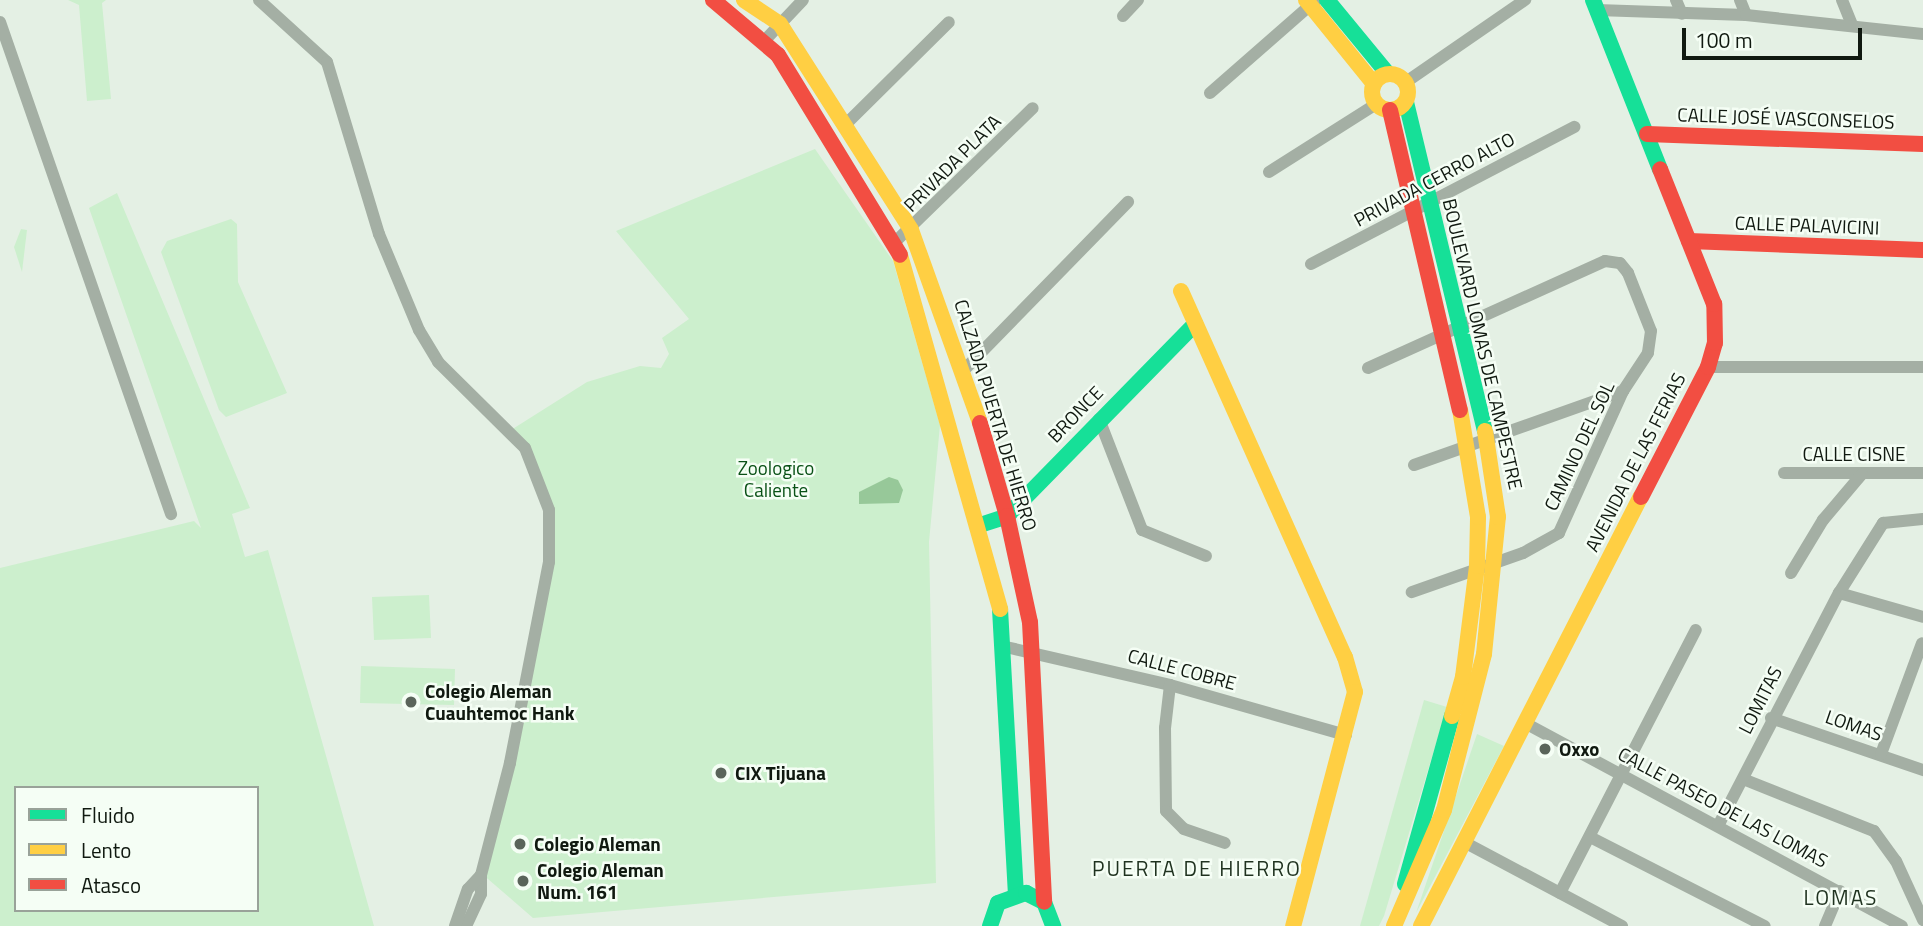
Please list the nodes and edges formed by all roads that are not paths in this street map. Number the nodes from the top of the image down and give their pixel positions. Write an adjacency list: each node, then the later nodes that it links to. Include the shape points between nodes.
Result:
1 (259, 0): 85 (street, via 327,62 379,234 414,320 438,362 525,448 549,510 549,562 510,763)
2 (713, 0): 21 (main road)
3 (744, 0): 18 (main road, CALZADA PUERTA DE HIERRO)
4 (803, 0): 18 (street)
5 (1138, 0): 15 (street)
6 (1327, 0): 22 (main road)
7 (1525, 0): 23 (street)
8 (1676, 0): 13 (street)
9 (1740, 0): 14 (street)
10 (1842, 0): 19 (street)
11 (1311, 2): 24 (main road); 25 (street)
12 (1595, 5): 13 (street); 31 (main road, AVENIDA DE LAS FERIAS)
13 (1682, 14): 14 (street)
14 (1746, 15): 19 (street)
15 (1123, 16)
16 (0, 22): 58 (street)
17 (949, 22): 29 (street)
18 (780, 24): 21 (street); 29 (main road, CALZADA PUERTA DE HIERRO)
19 (1852, 25): 20 (street)
20 (1923, 34)
21 (765, 40): 39 (main road)
22 (1388, 74): 23 (main road); 24 (main road)
23 (1406, 82): 26 (main road, BOULEVARD LOMAS DE CAMPESTRE)
24 (1374, 84): 27 (main road, BOULEVARD LOMAS DE CAMPESTRE)
25 (1210, 93)
26 (1406, 102): 27 (main road); 35 (main road, BOULEVARD LOMAS DE CAMPESTRE)
27 (1383, 107): 33 (street); 36 (main road, BOULEVARD LOMAS DE CAMPESTRE)
28 (1033, 108): 37 (street, PRIVADA PLATA)
29 (845, 125): 37 (main road, CALZADA PUERTA DE HIERRO)
30 (1574, 127): 35 (street, PRIVADA CERRO ALTO)
31 (1647, 134): 32 (main road, CALLE JOSÉ VASCONSELOS); 38 (main road, AVENIDA DE LAS FERIAS)
32 (1923, 144)
33 (1269, 172)
34 (1128, 202): 49 (street)
35 (1430, 204): 36 (street, PRIVADA CERRO ALTO); 44 (main road, BOULEVARD LOMAS DE CAMPESTRE)
36 (1413, 213): 41 (street, PRIVADA CERRO ALTO); 45 (main road, BOULEVARD LOMAS DE CAMPESTRE)
37 (911, 230): 39 (street, PRIVADA PLATA); 49 (main road, CALZADA PUERTA DE HIERRO)
38 (1689, 241): 40 (main road, CALLE PALAVICINI); 46 (main road, AVENIDA DE LAS FERIAS, via 1718,324)
39 (895, 242): 61 (main road)
40 (1923, 250)
41 (1311, 264)
42 (1181, 291): 43 (main road)
43 (1195, 324): 51 (main road, BRONCE); 76 (main road, via 1345,657 1354,692)
44 (1461, 327): 45 (street); 50 (street, CAMINO DEL SOL, via 1581,270 1614,261 1628,273 1651,342); 52 (main road, BOULEVARD LOMAS DE CAMPESTRE)
45 (1441, 332): 48 (street); 53 (main road, BOULEVARD LOMAS DE CAMPESTRE)
46 (1708, 367): 47 (street); 75 (main road, AVENIDA DE LAS FERIAS)
47 (1923, 367)
48 (1367, 368)
49 (964, 370): 59 (main road, CALZADA PUERTA DE HIERRO)
50 (1623, 391): 52 (street); 63 (street, CAMINO DEL SOL, via 1559,533 1541,545)
51 (1098, 419): 59 (main road, BRONCE); 62 (street, via 1142,530)
52 (1487, 439): 53 (street); 63 (main road, BOULEVARD LOMAS DE CAMPESTRE, via 1497,502)
53 (1468, 445): 54 (street); 64 (main road, BOULEVARD LOMAS DE CAMPESTRE, via 1478,507)
54 (1414, 465)
55 (1784, 473): 57 (street, CALLE CISNE)
56 (1923, 473): 57 (street, CALLE CISNE)
57 (1862, 474): 65 (street, via 1823,520)
58 (171, 514)
59 (1007, 516): 61 (main road); 72 (main road, CALZADA PUERTA DE HIERRO)
60 (1923, 519): 67 (street, LOMITAS, via 1883,523)
61 (980, 524): 71 (main road)
62 (1206, 556)
63 (1496, 560): 64 (street, CAMINO DEL SOL); 91 (main road, BOULEVARD LOMAS DE CAMPESTRE, via 1484,654 1466,737 1444,810)
64 (1477, 566): 66 (street, CAMINO DEL SOL); 91 (main road, BOULEVARD LOMAS DE CAMPESTRE, via 1463,677)
65 (1791, 573)
66 (1412, 592)
67 (1839, 593): 68 (street); 74 (street, LOMITAS)
68 (1923, 617)
69 (1696, 630): 79 (street)
70 (1922, 643): 77 (street)
71 (1006, 647): 72 (street, CALLE COBRE); 87 (main road)
72 (1032, 652): 73 (street, CALLE COBRE); 89 (main road, CALZADA PUERTA DE HIERRO)
73 (1170, 685): 76 (street, CALLE COBRE); 84 (street, via 1165,729 1166,811 1184,829)
74 (1771, 718): 77 (street, LOMAS); 80 (street, LOMITAS)
75 (1525, 723): 79 (street, CALLE PASEO DE LAS LOMAS); 83 (main road, AVENIDA DE LAS FERIAS)
76 (1346, 735): 96 (main road)
77 (1881, 754): 78 (street, LOMAS)
78 (1923, 770)
79 (1623, 776): 81 (street, CALLE PASEO DE LAS LOMAS); 82 (street)
80 (1742, 779): 81 (street, LOMITAS); 90 (street, via 1874,831 1896,861)
81 (1718, 825): 86 (street, CALLE PASEO DE LAS LOMAS)
82 (1590, 837): 88 (street); 99 (street)
83 (1464, 842): 88 (street); 97 (main road, AVENIDA DE LAS FERIAS)
84 (1225, 843)
85 (481, 875): 92 (street, via 468,889); 93 (street, via 481,894)
86 (1840, 891): 100 (street); 101 (street, CALLE PASEO DE LAS LOMAS)
87 (1016, 893): 89 (main road); 94 (main road, via 998,903)
88 (1560, 893): 98 (street)
89 (1044, 902): 95 (main road, CALZADA PUERTA DE HIERRO)
90 (1923, 920)
91 (1395, 922)
92 (455, 926)
93 (466, 926)
94 (990, 926)
95 (1053, 926)
96 (1293, 926)
97 (1421, 926)
98 (1622, 926)
99 (1766, 926)
100 (1825, 926)
101 (1902, 926)

